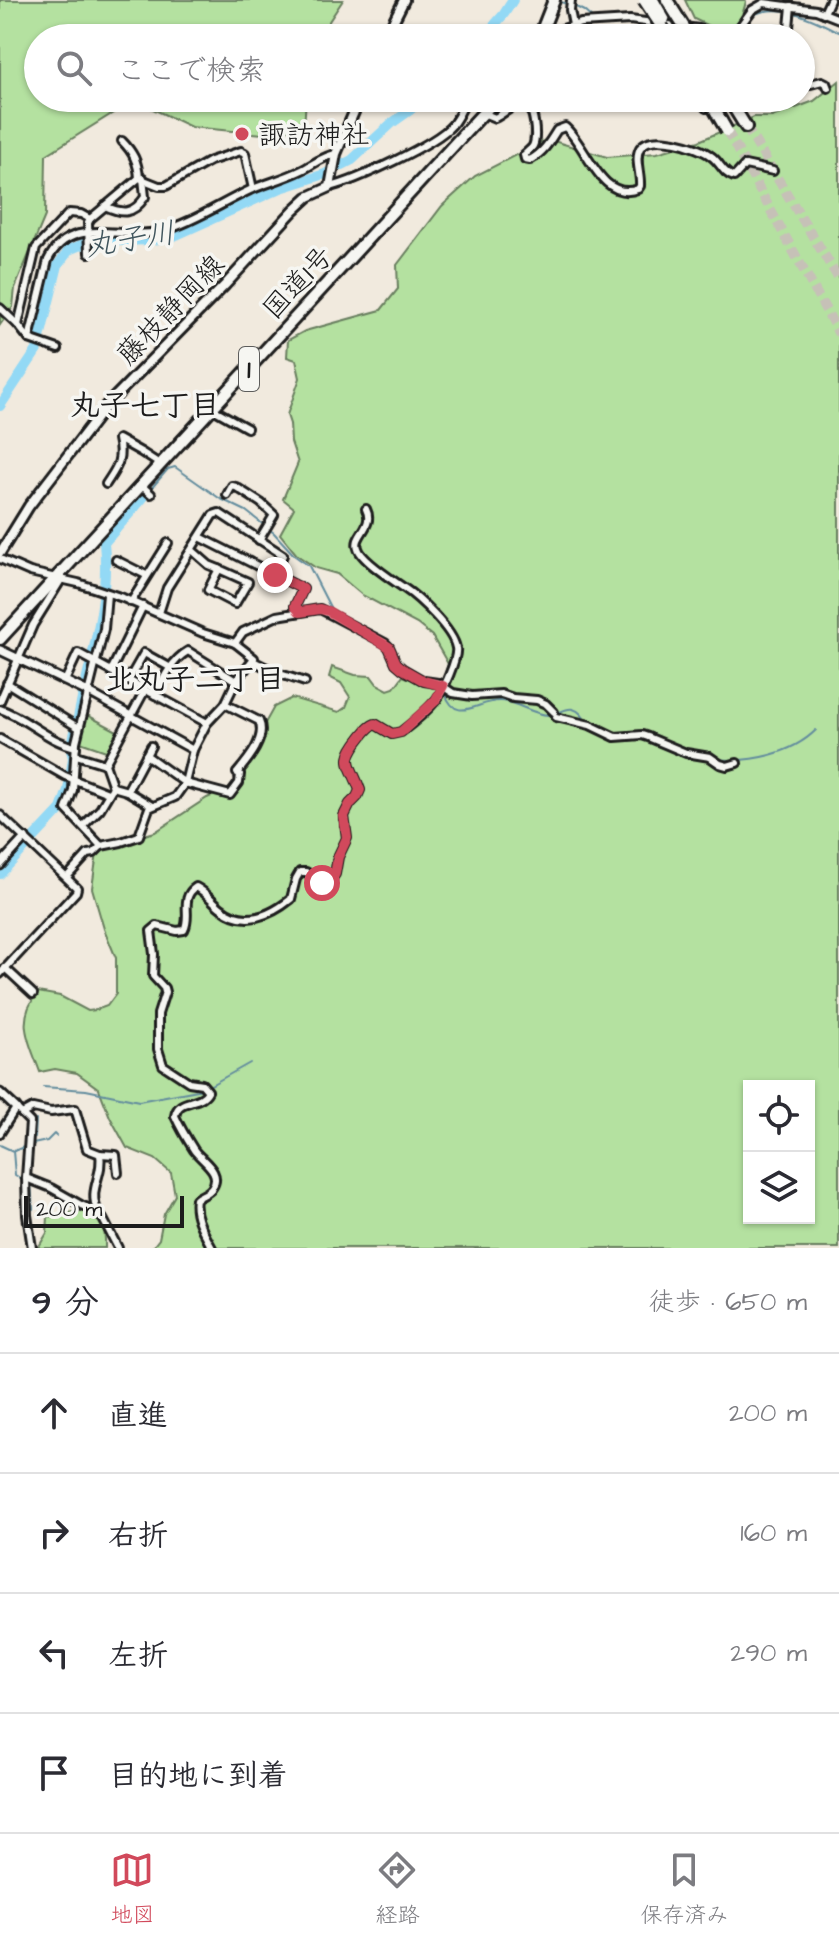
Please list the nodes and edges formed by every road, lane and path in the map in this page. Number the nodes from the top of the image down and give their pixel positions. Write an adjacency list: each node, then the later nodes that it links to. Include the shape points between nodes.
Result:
1 (404, 0): 12 (main road)
2 (552, 0): 13 (highway)
3 (571, 0): 14 (street)
4 (644, 0): 17 (highway, bridge)
5 (653, 0): 18 (highway, bridge)
6 (669, 0): 19 (highway, bridge)
7 (830, 0): 9 (street)
8 (791, 10): 9 (street); 20 (street, via 770,3 757,6); 21 (street)
9 (824, 13): 10 (street)
10 (839, 19)
11 (654, 23): 15 (street); 16 (street)
12 (392, 24)
13 (545, 24)
14 (573, 24)
15 (584, 24)
16 (657, 24)
17 (662, 24)
18 (665, 24)
19 (687, 24)
20 (741, 24)
21 (790, 24)
22 (815, 83): 23 (street, via 822,81)
23 (828, 88)
24 (354, 112): 36 (main road)
25 (460, 112): 31 (street)
26 (506, 112): 30 (street, via 495,118)
27 (532, 112): 37 (street, via 535,137 525,159 536,157 565,127 598,175 629,192 640,186 638,154 652,139 703,152 730,176 745,165)
28 (716, 112): 34 (highway, bridge)
29 (735, 112): 33 (highway)
30 (483, 113): 32 (highway, 国道1号 / 1)
31 (456, 120): 32 (street); 39 (street, via 420,147 359,177)
32 (473, 124): 49 (highway, 国道1号 / 1)
33 (746, 127)
34 (727, 131)
35 (122, 141): 38 (street, via 136,158)
36 (335, 157): 39 (main road); 40 (street)
37 (773, 171)
38 (141, 178): 40 (street, via 166,186 210,161 241,151); 41 (street); 41 (street, via 141,203 125,213)
39 (331, 183): 59 (main road, 藤枝静岡線, via 301,203 106,406)
40 (253, 189): 43 (street, via 168,230)
41 (105, 206): 42 (street)
42 (90, 219): 43 (street); 46 (street, via 69,213 36,248)
43 (89, 233): 44 (street); 47 (street, via 66,238 51,255)
44 (89, 251)
45 (0, 308): 46 (street)
46 (18, 325): 47 (street)
47 (29, 339): 48 (street)
48 (58, 349)
49 (213, 409): 50 (street); 51 (highway, 国道1号 / 1)
50 (247, 428)
51 (161, 465): 52 (street, via 118,439 118,465); 67 (highway, 国道1号 / 1, via 146,490)
52 (106, 484)
53 (227, 495): 56 (street, via 236,487 274,515)
54 (366, 509): 86 (street, via 368,522 358,550 416,597 455,645)
55 (200, 537): 56 (street, via 219,513); 58 (street); 61 (street)
56 (259, 540): 65 (street, via 284,557)
57 (168, 543): 64 (street)
58 (192, 550): 63 (street); 72 (street, via 167,588)
59 (0, 553)
60 (0, 559): 67 (street)
61 (243, 559): 65 (street); 66 (street)
62 (116, 560): 64 (street)
63 (219, 569): 66 (street); 66 (street, via 208,590 235,604 248,582)
64 (146, 575): 69 (street)
65 (275, 575): 71 (street, via 303,589 295,606)
66 (235, 576)
67 (58, 580): 68 (street); 73 (highway, 国道1号 / 1); 76 (street)
68 (104, 593): 69 (street); 77 (street, via 104,629)
69 (131, 602): 70 (street)
70 (143, 606): 72 (street); 80 (street)
71 (300, 612): 74 (street, via 243,632); 86 (street, via 328,611 389,647 403,669)
72 (159, 613): 74 (street)
73 (0, 639)
74 (235, 643): 78 (street)
75 (0, 650): 76 (street)
76 (18, 659): 81 (street); 85 (street)
77 (92, 661): 80 (street); 81 (street, via 78,653); 88 (street)
78 (253, 661): 83 (street); 84 (street)
79 (171, 668): 82 (street, via 144,653); 83 (street, via 190,651); 89 (street)
80 (111, 671): 82 (street)
81 (65, 681): 88 (street)
82 (128, 681): 87 (street)
83 (236, 681): 91 (street)
84 (305, 682)
85 (7, 683): 90 (street); 95 (street)
86 (443, 686): 102 (street, via 460,695 537,700 555,714 615,737 642,735 727,766); 126 (street, via 435,701 401,732 392,734 375,724 353,746 349,764 360,790 344,816 347,838 330,881 322,883 300,872 291,899 249,919 233,916 196,887 187,900 184,930 157,926 151,931 153,976 165,992 158,1014 158,1055 163,1065 208,1091 201,1099 179,1105 175,1116 213,1172 212,1188 194,1203)
87 (145, 690): 89 (street); 93 (street)
88 (88, 692): 93 (street); 95 (street)
89 (155, 695): 94 (street)
90 (0, 701)
91 (225, 704): 94 (street); 105 (street, via 262,726 237,773 239,783 230,795)
92 (0, 709): 97 (street)
93 (131, 715): 99 (street); 103 (street)
94 (207, 723): 99 (street)
95 (79, 728): 97 (street)
96 (0, 739): 104 (street)
97 (72, 746): 100 (street)
98 (151, 746): 101 (street)
99 (193, 750): 105 (street)
100 (76, 755): 103 (street); 104 (street)
101 (146, 755): 105 (street); 107 (street)
102 (737, 763)
103 (105, 764): 106 (street)
104 (71, 778): 106 (street); 110 (street, via 66,809)
105 (185, 783): 108 (street, via 175,797)
106 (110, 790): 107 (street); 110 (street)
107 (127, 791): 108 (street)
108 (152, 806): 112 (street, via 139,836)
109 (0, 815): 111 (street)
110 (83, 826): 112 (street)
111 (29, 841): 113 (street); 114 (street)
112 (101, 846): 114 (street)
113 (0, 865)
114 (67, 877): 115 (street, via 76,892)
115 (3, 971): 116 (street)
116 (33, 994)
117 (0, 1093): 118 (street)
118 (19, 1111): 119 (street); 120 (street, via 75,1109 87,1149); 122 (street, via 30,1125)
119 (0, 1133)
120 (100, 1154): 121 (street, via 116,1155); 123 (street, via 93,1197)
121 (118, 1173)
122 (26, 1178): 123 (street); 124 (street)
123 (99, 1215): 125 (street)
124 (32, 1248)
125 (118, 1248)
126 (212, 1248)

